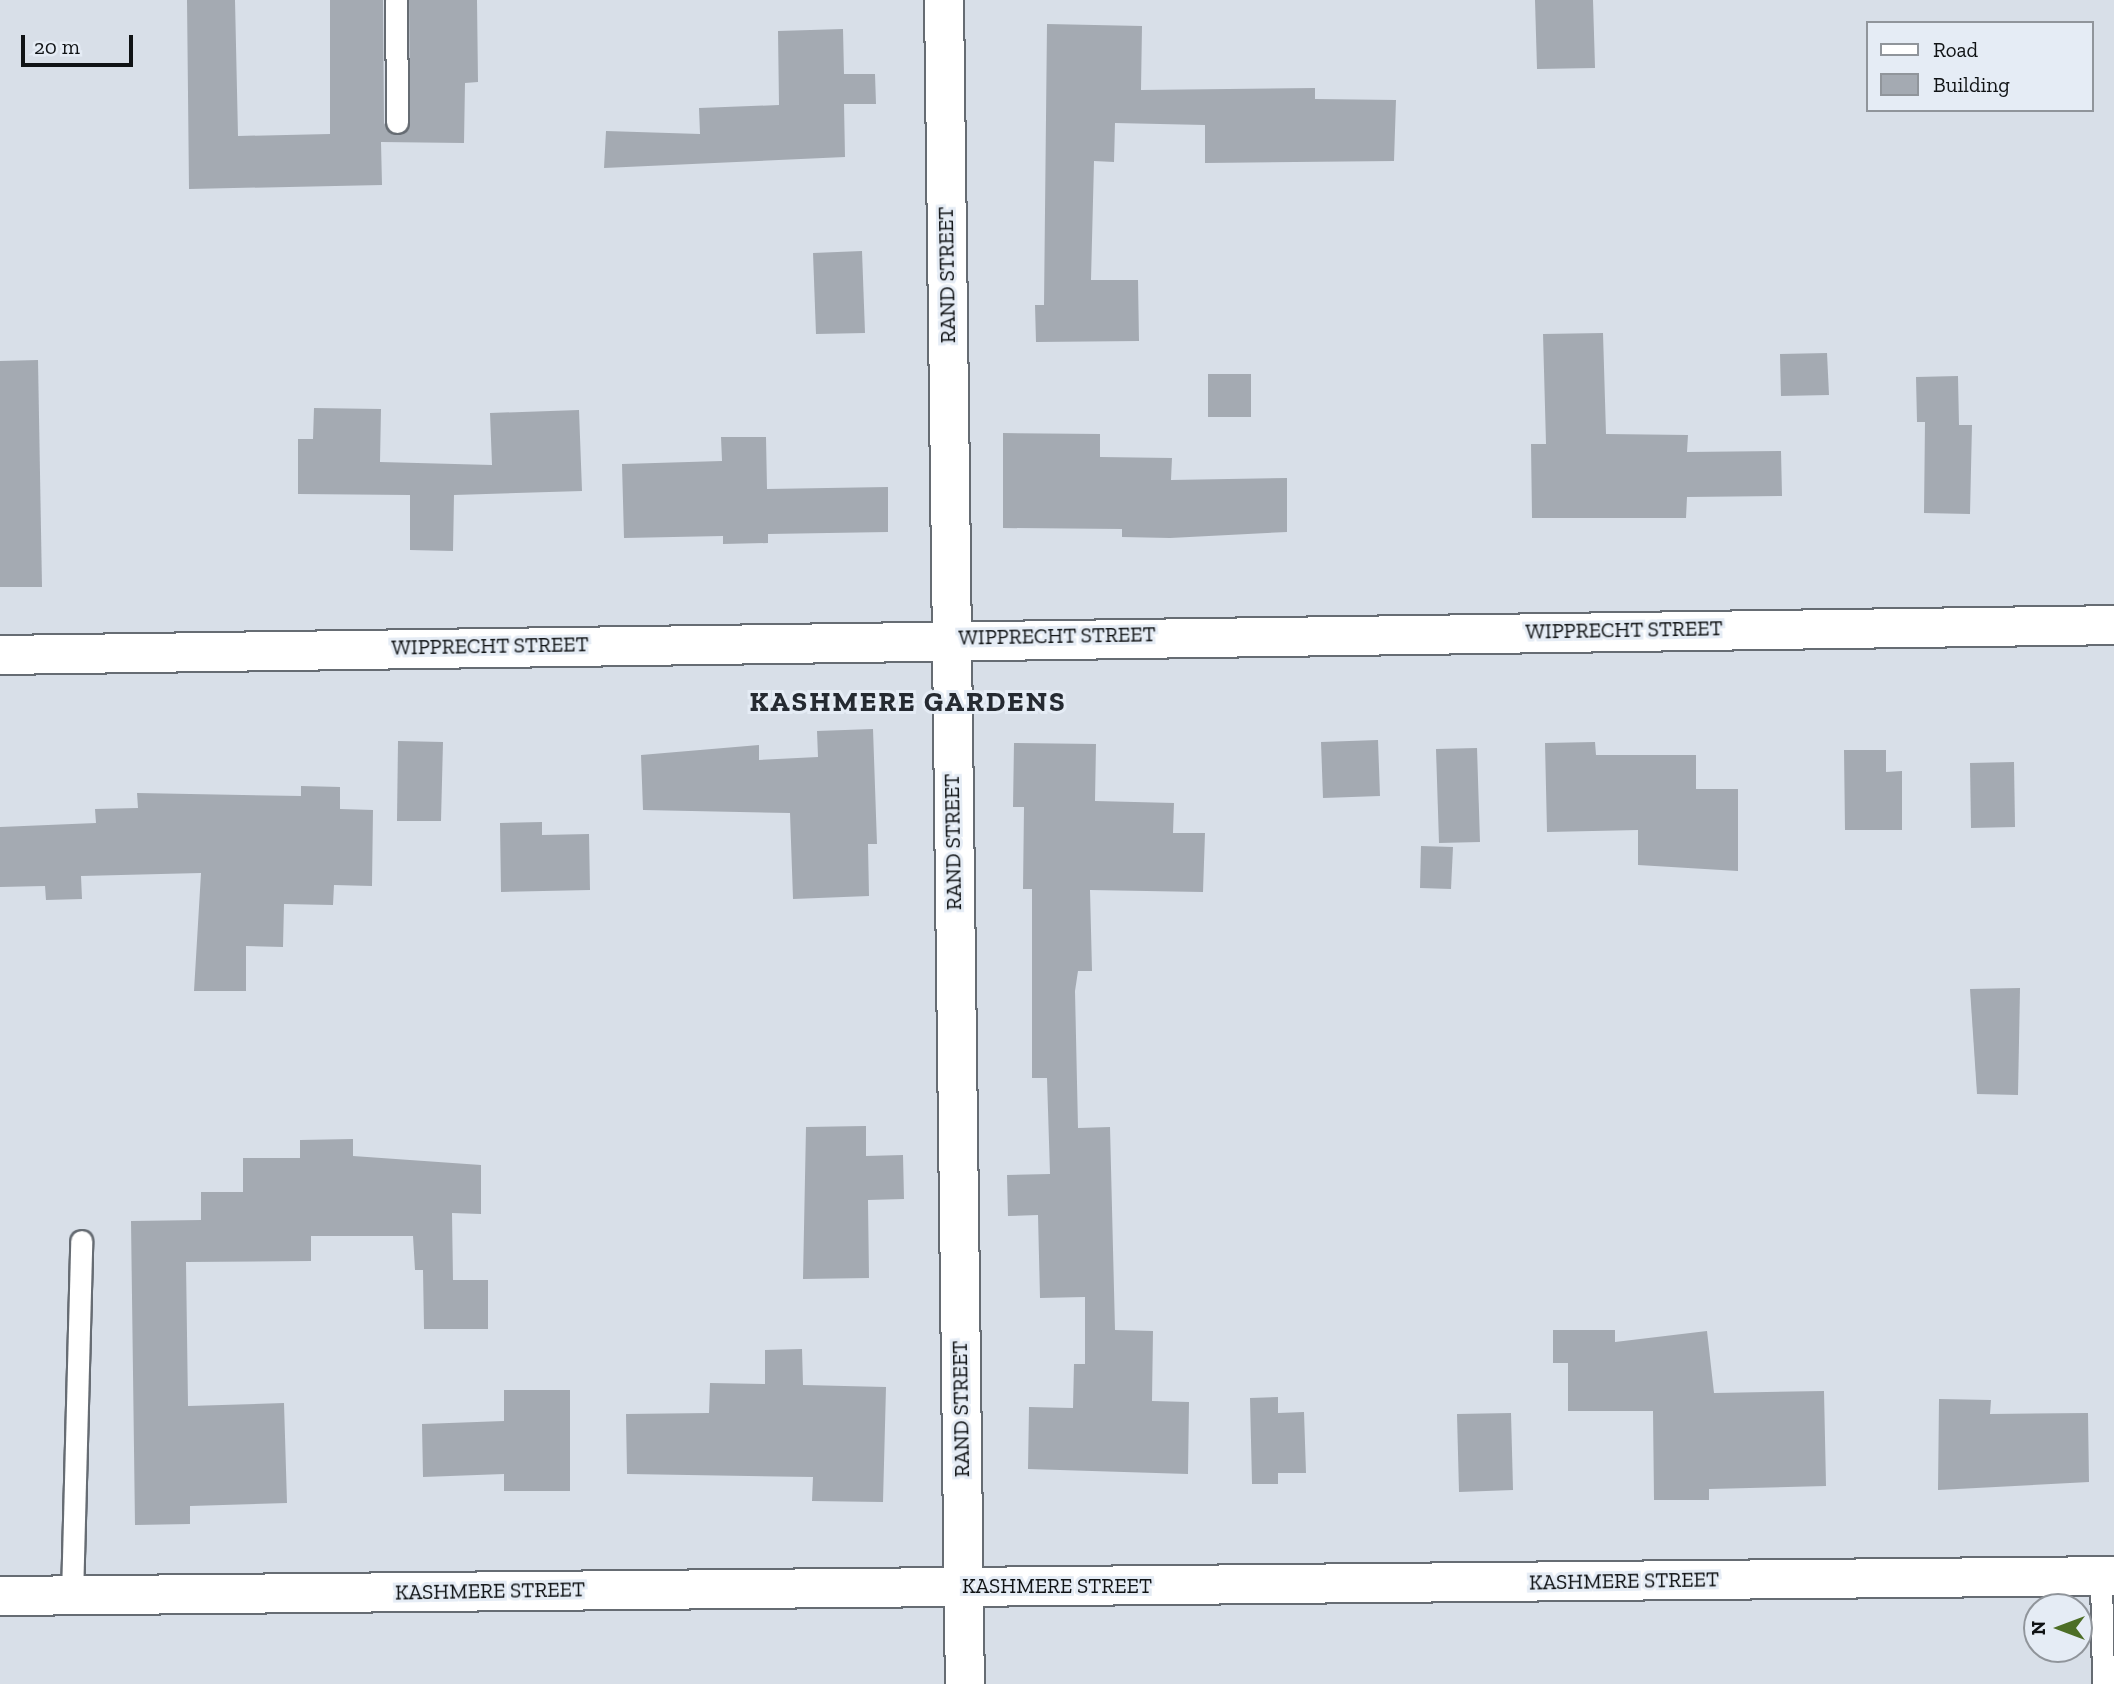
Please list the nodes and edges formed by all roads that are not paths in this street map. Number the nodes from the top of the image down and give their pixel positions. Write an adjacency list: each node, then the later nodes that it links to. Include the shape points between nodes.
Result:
1 (396, 0): 3 (lane)
2 (944, 0): 5 (street, RAND STREET)
3 (397, 122)
4 (2114, 625): 5 (street, WIPPRECHT STREET)
5 (950, 637): 6 (street, WIPPRECHT STREET); 9 (street, RAND STREET)
6 (0, 655)
7 (81, 1241): 11 (lane)
8 (2107, 1576): 9 (street, KASHMERE STREET); 13 (lane)
9 (964, 1586): 11 (street, KASHMERE STREET); 12 (street, RAND STREET)
10 (0, 1596): 11 (street, KASHMERE STREET)
11 (72, 1596)
12 (965, 1684)
13 (2103, 1684)

